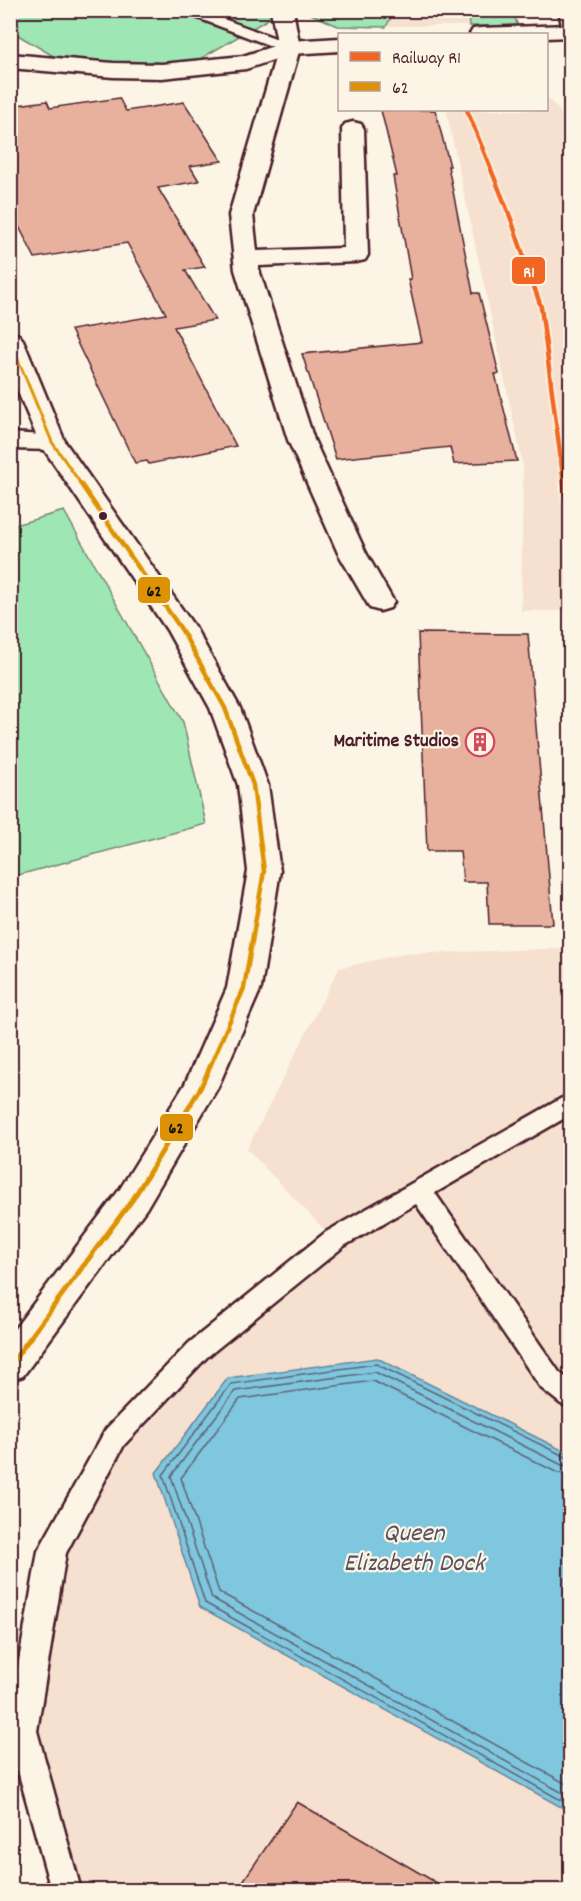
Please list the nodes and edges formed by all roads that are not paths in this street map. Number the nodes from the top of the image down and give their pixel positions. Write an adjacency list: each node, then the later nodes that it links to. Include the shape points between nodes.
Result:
1 (184, 10): 6 (lane)
2 (282, 10): 6 (street)
3 (569, 24): 4 (street)
4 (490, 33)
5 (338, 44): 6 (street)
6 (289, 48): 7 (street, via 246,62 162,71); 9 (street, via 241,215)
7 (10, 61)
8 (353, 129): 9 (street, via 356,255)
9 (246, 259): 13 (street, via 301,440 352,554)
10 (10, 340): 12 (street)
11 (10, 441): 12 (street)
12 (52, 442): 16 (street, via 182,629 225,708 253,785 264,871 244,988 201,1087 133,1199)
13 (380, 602)
14 (570, 1104): 15 (lane)
15 (419, 1190): 17 (lane, via 550,1380); 18 (lane, via 335,1239 198,1350 115,1437 52,1551)
16 (10, 1365)
17 (570, 1396)
18 (16, 1734): 19 (lane)
19 (66, 1890)

